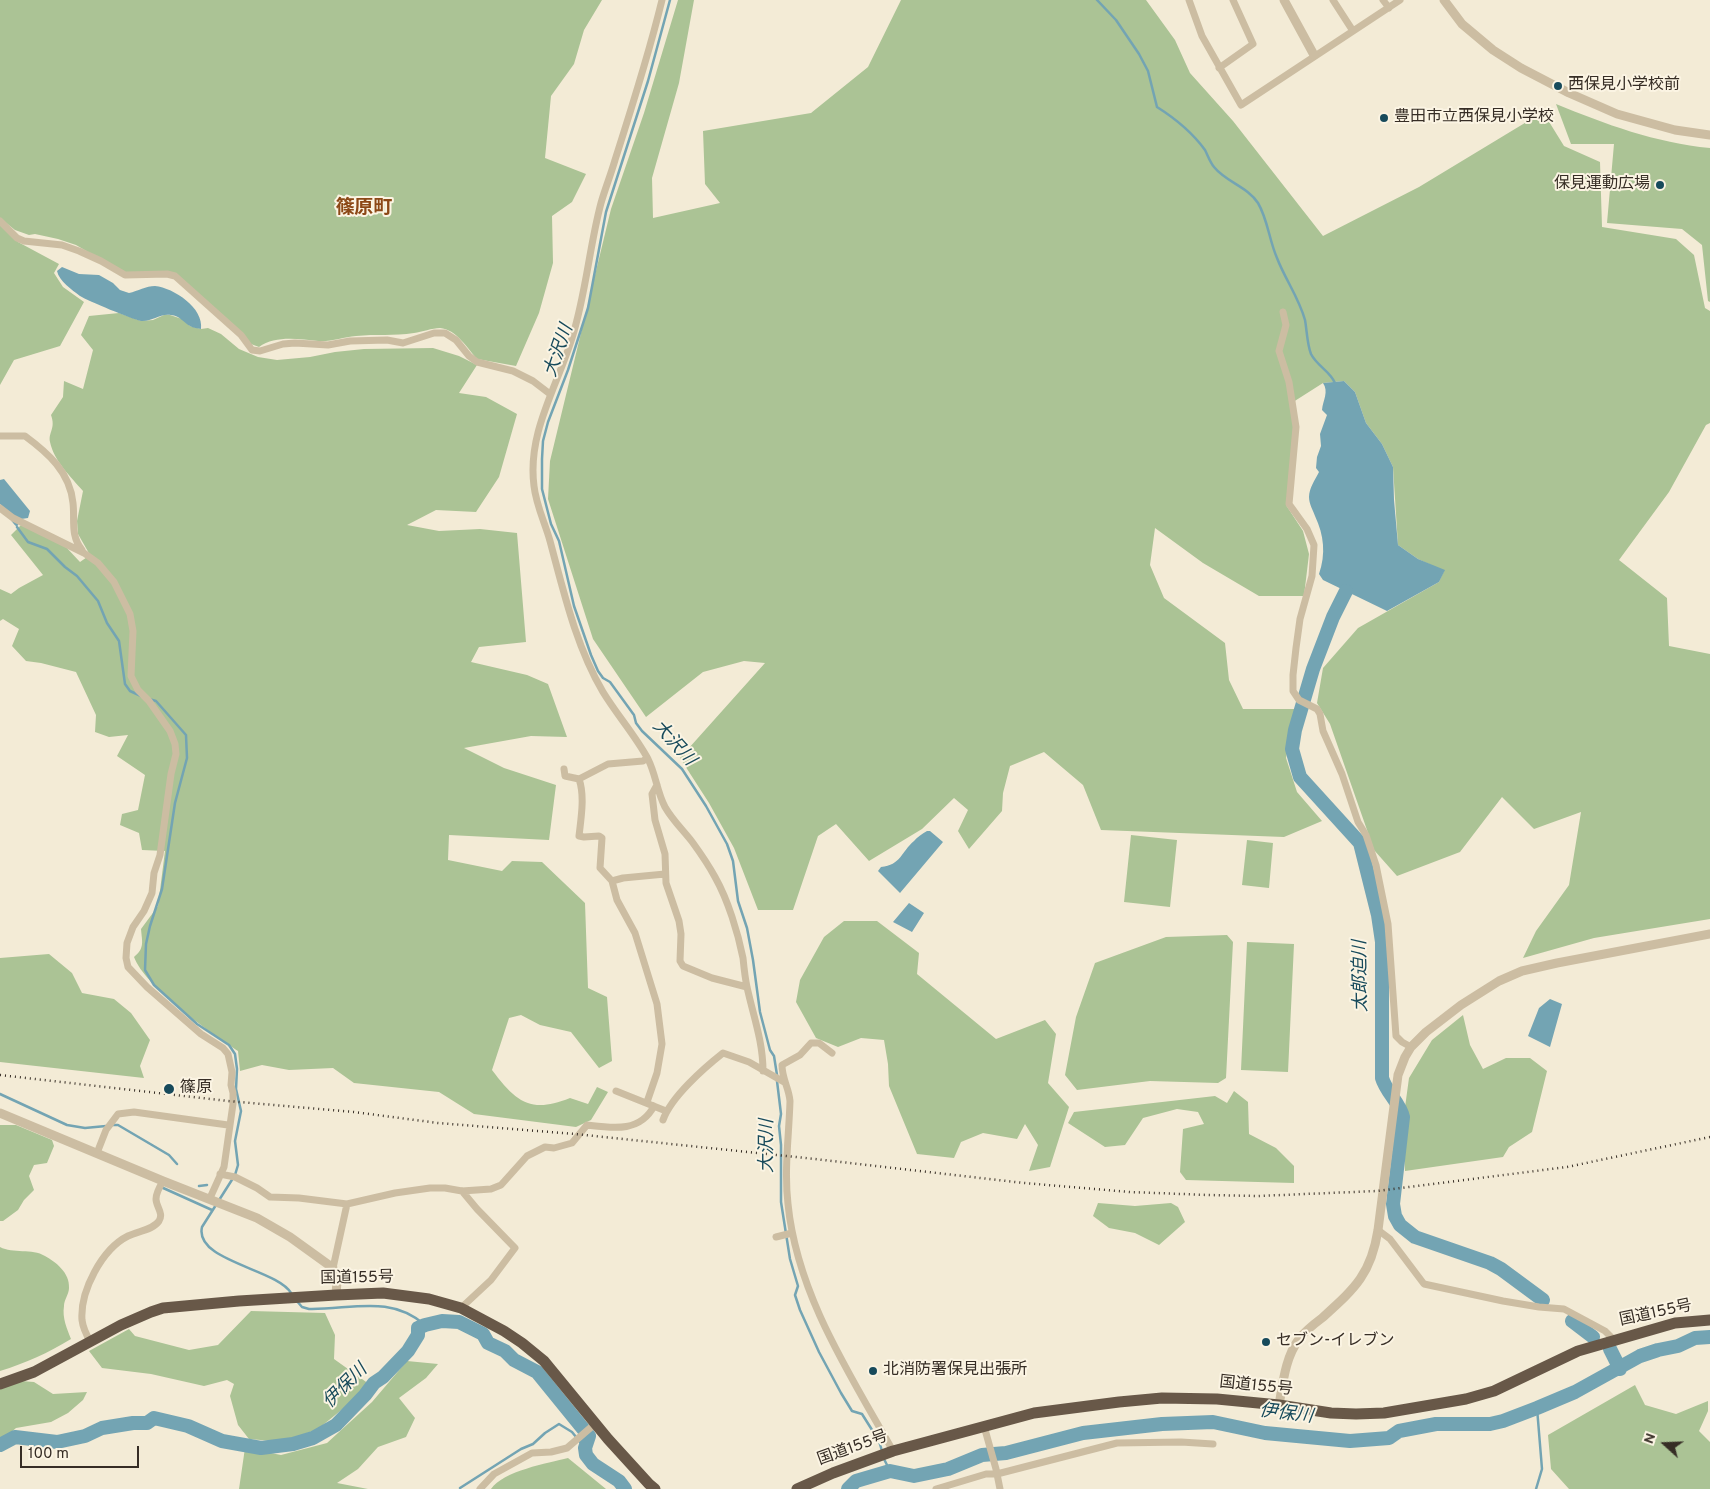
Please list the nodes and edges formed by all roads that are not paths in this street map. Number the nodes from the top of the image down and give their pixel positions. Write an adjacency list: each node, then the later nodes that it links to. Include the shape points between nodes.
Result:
1 (662, 0): 16 (street, via 602,202 572,338)
2 (1189, 0): 12 (street, via 1202,36)
3 (1233, 0): 12 (street, via 1253,44)
4 (1284, 0): 11 (street)
5 (1333, 0): 10 (street)
6 (1384, 0): 9 (street)
7 (1400, 0): 9 (street)
8 (1444, 0): 13 (street, via 1462,24 1493,50 1569,94 1617,114 1675,130)
9 (1389, 8): 10 (street)
10 (1353, 31): 11 (street)
11 (1314, 56): 12 (street, via 1241,105)
12 (1219, 68)
13 (1710, 135)
14 (0, 221): 16 (street, via 17,238 62,245 125,275 175,276 241,335 252,350 289,343 328,346 350,341 403,342 434,333 445,334 456,340 477,362 512,370)
15 (1283, 312): 28 (street, via 1286,325 1279,351 1289,382 1296,427 1289,504 1314,545 1312,576 1300,619 1293,691 1299,700 1320,714 1323,731 1376,865 1388,924 1396,1036)
16 (550, 394): 20 (street, via 534,453 536,498 584,653 605,694)
17 (0, 436): 19 (street, via 25,436 55,461 69,485 74,536)
18 (0, 508): 19 (street, via 13,518)
19 (84, 553): 37 (street, via 109,574 130,614 134,632 131,676 166,725 175,744 176,754 152,893 127,943 128,967 201,1034 228,1054 233,1093)
20 (648, 758): 22 (street); 23 (street, via 608,764)
21 (564, 769): 23 (street, via 565,776)
22 (654, 773): 24 (street, via 657,786 652,794 655,820 665,854); 27 (street, via 660,798 716,879 738,936)
23 (579, 778): 25 (street, via 582,817 579,836 602,838 600,868)
24 (665, 874): 25 (street); 27 (street, via 679,921 680,961 683,966 712,978)
25 (612, 881): 33 (street, via 617,900 635,933 657,1004 662,1044)
26 (1710, 934): 28 (street, via 1522,971 1461,1005)
27 (747, 986): 30 (street)
28 (1411, 1047): 44 (street, via 1398,1075)
29 (832, 1053): 31 (street, via 819,1043 811,1043 800,1055 782,1065)
30 (767, 1073): 31 (street); 34 (street, via 749,1062 723,1053 704,1068)
31 (784, 1082): 45 (street, via 789,1089 790,1101 786,1180)
32 (616, 1091): 33 (street)
33 (650, 1104): 34 (street); 41 (street, via 651,1111 630,1126 620,1129 587,1125 572,1143 545,1147 527,1156 501,1185)
34 (666, 1111): 36 (street)
35 (0, 1113): 38 (street)
36 (662, 1120)
37 (228, 1125): 38 (street, via 143,1113 118,1114 106,1130); 39 (street, via 224,1166)
38 (97, 1153): 40 (street)
39 (220, 1174): 42 (street); 43 (street, via 235,1176 270,1197)
40 (163, 1181): 42 (street); 52 (street, via 156,1197 161,1214 158,1222 122,1240 101,1262 90,1281 82,1315)
41 (462, 1191): 43 (street, via 430,1188); 49 (street, via 515,1248 491,1280)
42 (210, 1198): 47 (street, via 266,1223 311,1250)
43 (347, 1204): 47 (street)
44 (1378, 1230): 51 (street, via 1390,1239 1424,1284 1503,1301 1564,1309 1605,1331); 54 (street, via 1376,1248 1363,1276 1299,1339 1289,1358)
45 (791, 1234): 46 (street); 58 (street, via 828,1335)
46 (776, 1237)
47 (333, 1268): 48 (street)
48 (336, 1295): 49 (highway, 国道155号, via 404,1295); 52 (highway, 国道155号, via 176,1306 145,1314)
49 (461, 1308): 55 (highway, 国道155号, via 504,1331 544,1362)
50 (1710, 1320): 51 (highway, 国道155号, via 1675,1323)
51 (1614, 1340): 54 (highway, 国道155号, via 1578,1351 1494,1391 1466,1399 1384,1413 1331,1413)
52 (90, 1341): 53 (highway, 国道155号, via 34,1372)
53 (0, 1384)
54 (1279, 1405): 56 (highway, 国道155号, via 1162,1398 1034,1414)
55 (593, 1426): 60 (street, via 566,1448 532,1453 494,1474); 61 (highway, 国道155号)
56 (984, 1426): 58 (highway, 国道155号); 59 (street)
57 (1213, 1444): 59 (street, via 1117,1443)
58 (893, 1451): 62 (highway, 国道155号)
59 (996, 1472): 63 (street); 64 (street)
60 (480, 1489)
61 (656, 1489)
62 (797, 1489)
63 (936, 1489)
64 (1000, 1489)

